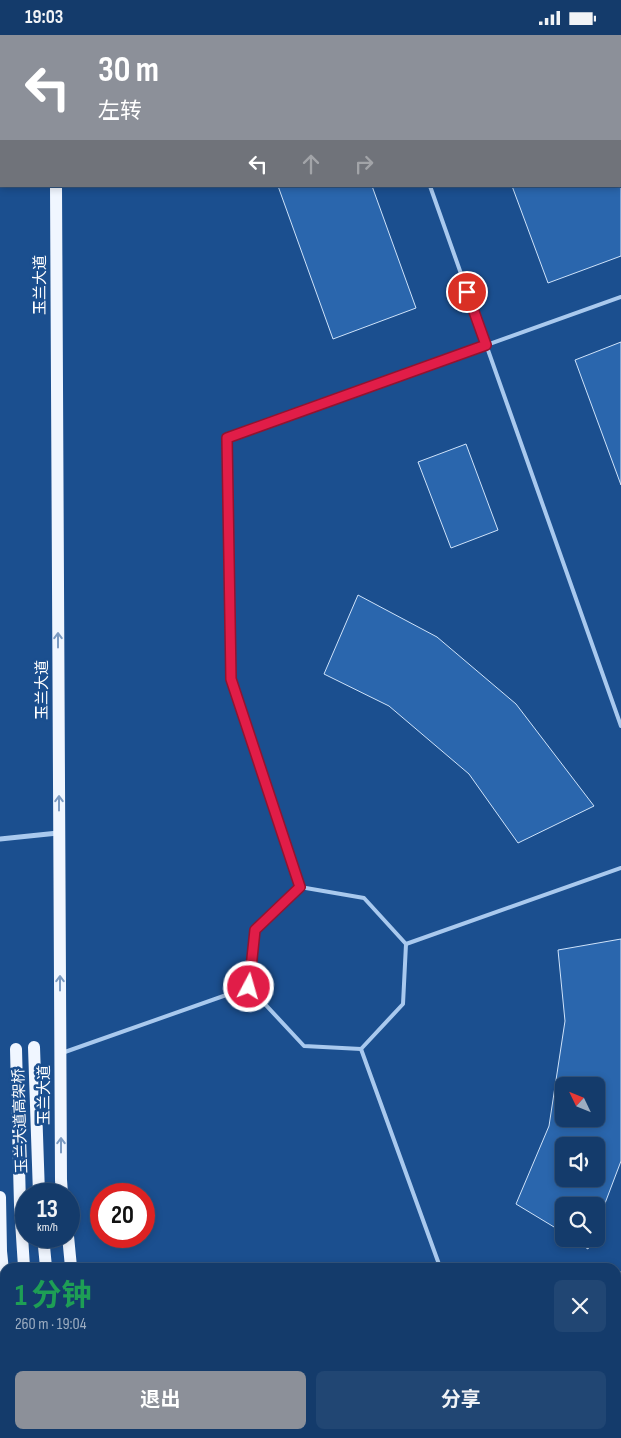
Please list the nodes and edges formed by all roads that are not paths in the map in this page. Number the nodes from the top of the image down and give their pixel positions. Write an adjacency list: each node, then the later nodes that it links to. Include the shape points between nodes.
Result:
1 (56, 187): 6 (main road, 玉兰大道, one-way to 1)
2 (430, 187): 4 (lane)
3 (621, 297): 4 (lane)
4 (486, 345): 5 (lane); 9 (lane, via 227,438 231,679)
5 (621, 726)
6 (59, 833): 7 (street); 15 (main road, 玉兰大道, one-way to 6)
7 (0, 839)
8 (621, 868): 10 (lane)
9 (300, 887): 10 (lane, via 364,898); 11 (lane, via 255,930)
10 (406, 944): 14 (lane, via 403,1004)
11 (249, 987): 14 (lane, via 304,1046); 15 (lane)
12 (34, 1047): 16 (main road, 玉兰大道高架桥)
13 (16, 1049): 22 (main road, 玉兰大道高架桥)
14 (361, 1049): 25 (lane)
15 (60, 1054): 17 (main road, 玉兰大道, one-way to 15)
16 (39, 1183)
17 (61, 1183)
18 (0, 1197): 21 (main road)
19 (44, 1248): 23 (main road)
20 (69, 1248): 24 (main road)
21 (1, 1251)
22 (24, 1263)
23 (46, 1263)
24 (71, 1263)
25 (439, 1263)

